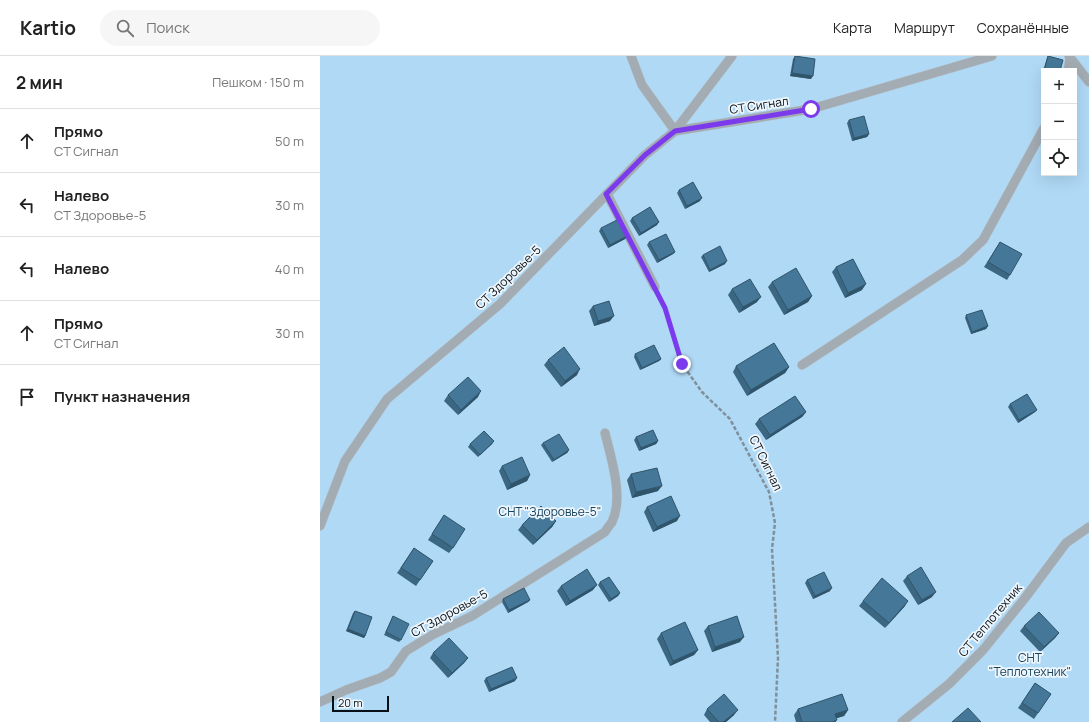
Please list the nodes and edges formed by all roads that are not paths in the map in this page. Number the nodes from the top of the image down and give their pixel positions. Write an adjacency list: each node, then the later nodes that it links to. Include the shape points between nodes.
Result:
1 (631, 56): 7 (lane, via 642,85)
2 (732, 56): 7 (lane, СТ Здоровье-5)
3 (992, 56): 7 (lane, СТ Сигнал, via 811,109)
4 (1070, 57): 5 (lane); 6 (lane)
5 (1068, 68)
6 (1089, 82)
7 (675, 131): 9 (lane, СТ Здоровье-5, via 645,155)
8 (1041, 134): 11 (lane, via 983,240 962,260)
9 (606, 194): 10 (lane); 13 (lane, СТ Здоровье-5, via 500,304 387,399 345,461)
10 (655, 287)
11 (802, 365)
12 (605, 433): 15 (lane, СТ Здоровье-5, via 617,487 616,508 612,522 605,532 472,616 406,651 391,672)
13 (320, 526)
14 (1089, 526): 16 (lane, СТ Теплотехник, via 1066,543 983,650 949,684)
15 (320, 702)
16 (902, 722)

